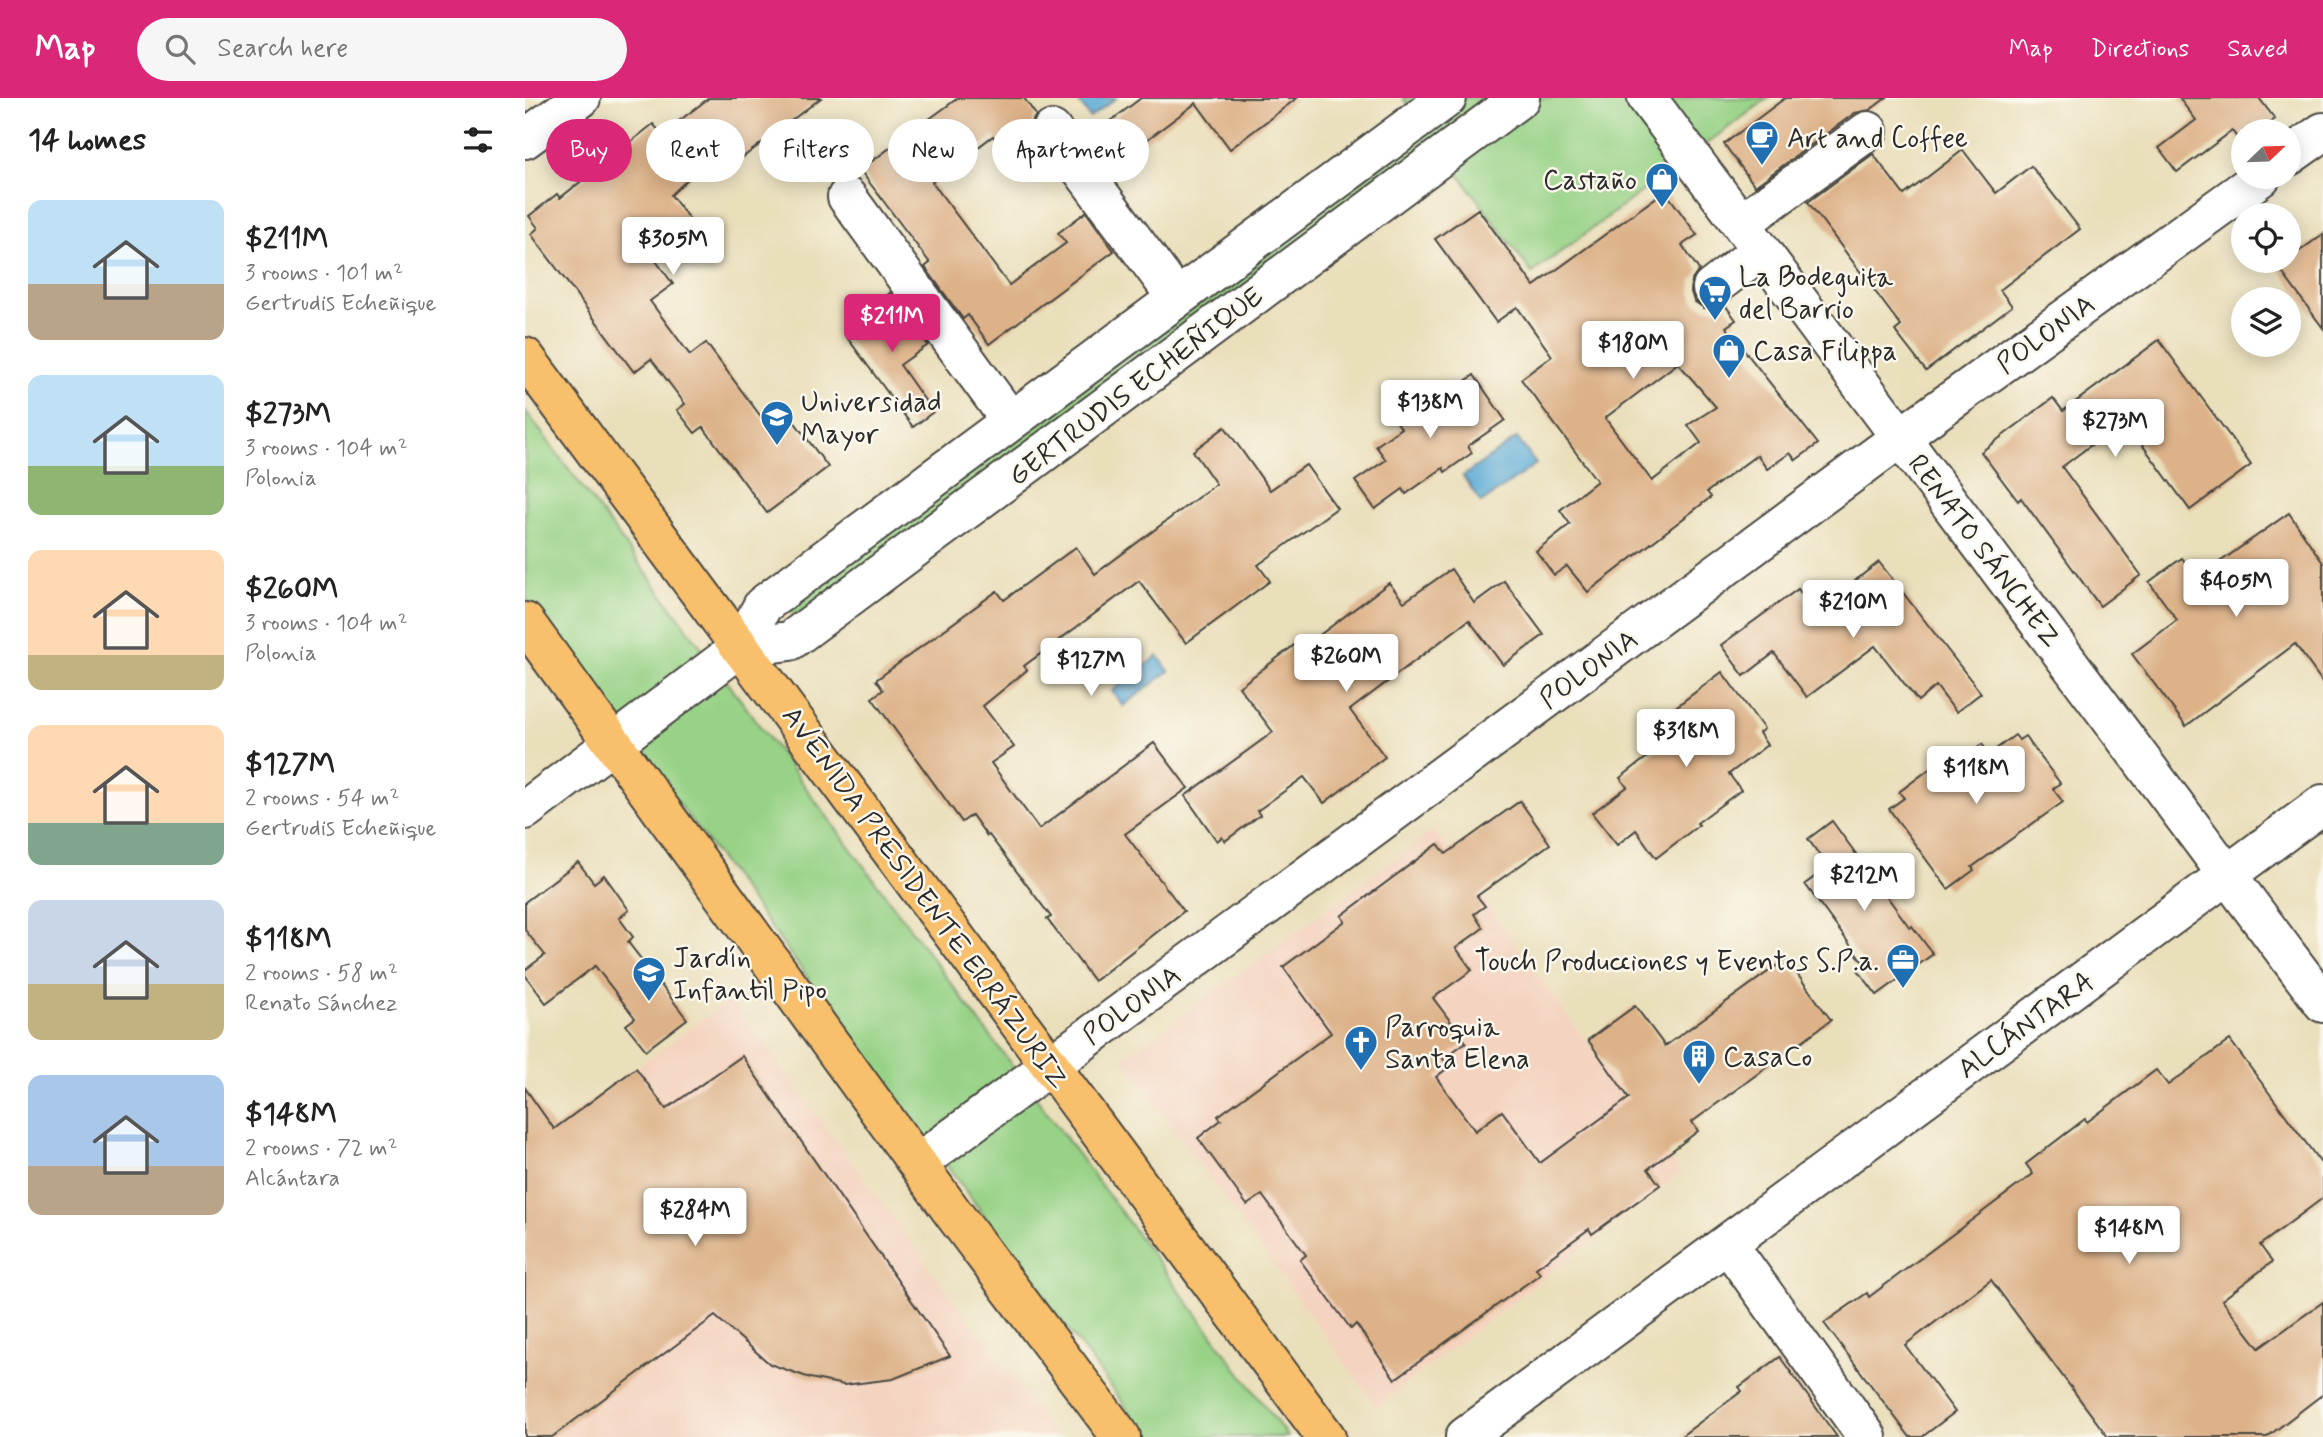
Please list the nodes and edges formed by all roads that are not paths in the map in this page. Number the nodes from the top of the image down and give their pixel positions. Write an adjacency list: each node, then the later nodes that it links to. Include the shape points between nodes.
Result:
1 (581, 98): 7 (street)
2 (1447, 98): 14 (street, GERTRUDIS ECHEÑIQUE)
3 (1520, 98): 19 (street, GERTRUDIS ECHEÑIQUE, via 790,641)
4 (1647, 98): 12 (street, RENATO SÁNCHEZ)
5 (1868, 131): 12 (street)
6 (2323, 132): 8 (street)
7 (525, 139)
8 (2301, 148)
9 (1091, 182): 14 (street)
10 (2244, 189): 17 (street, POLONIA)
11 (847, 197): 16 (street)
12 (1751, 237): 13 (street); 17 (street, RENATO SÁNCHEZ)
13 (1712, 288)
14 (1176, 297): 16 (street, GERTRUDIS ECHEÑIQUE)
15 (525, 357): 19 (main road, AVENIDA PRESIDENTE ERRÁZURIZ)
16 (1010, 420): 19 (street, GERTRUDIS ECHEÑIQUE, via 763,605)
17 (1901, 438): 23 (street, RENATO SÁNCHEZ); 25 (street, POLONIA)
18 (525, 622): 20 (main road)
19 (741, 647): 20 (street, GERTRUDIS ECHEÑIQUE); 25 (main road, AVENIDA PRESIDENTE ERRÁZURIZ)
20 (614, 743): 22 (street, GERTRUDIS ECHEÑIQUE); 26 (main road)
21 (2323, 804): 23 (street, ALCÁNTARA)
22 (525, 810)
23 (2228, 875): 24 (street, RENATO SÁNCHEZ); 27 (street, ALCÁNTARA)
24 (2323, 1003)
25 (1050, 1064): 26 (street, POLONIA); 29 (main road, AVENIDA PRESIDENTE ERRÁZURIZ)
26 (918, 1163): 28 (main road)
27 (1728, 1244): 30 (street, ALCÁNTARA); 31 (street)
28 (1121, 1437)
29 (1326, 1437)
30 (1465, 1437)
31 (1867, 1437)

